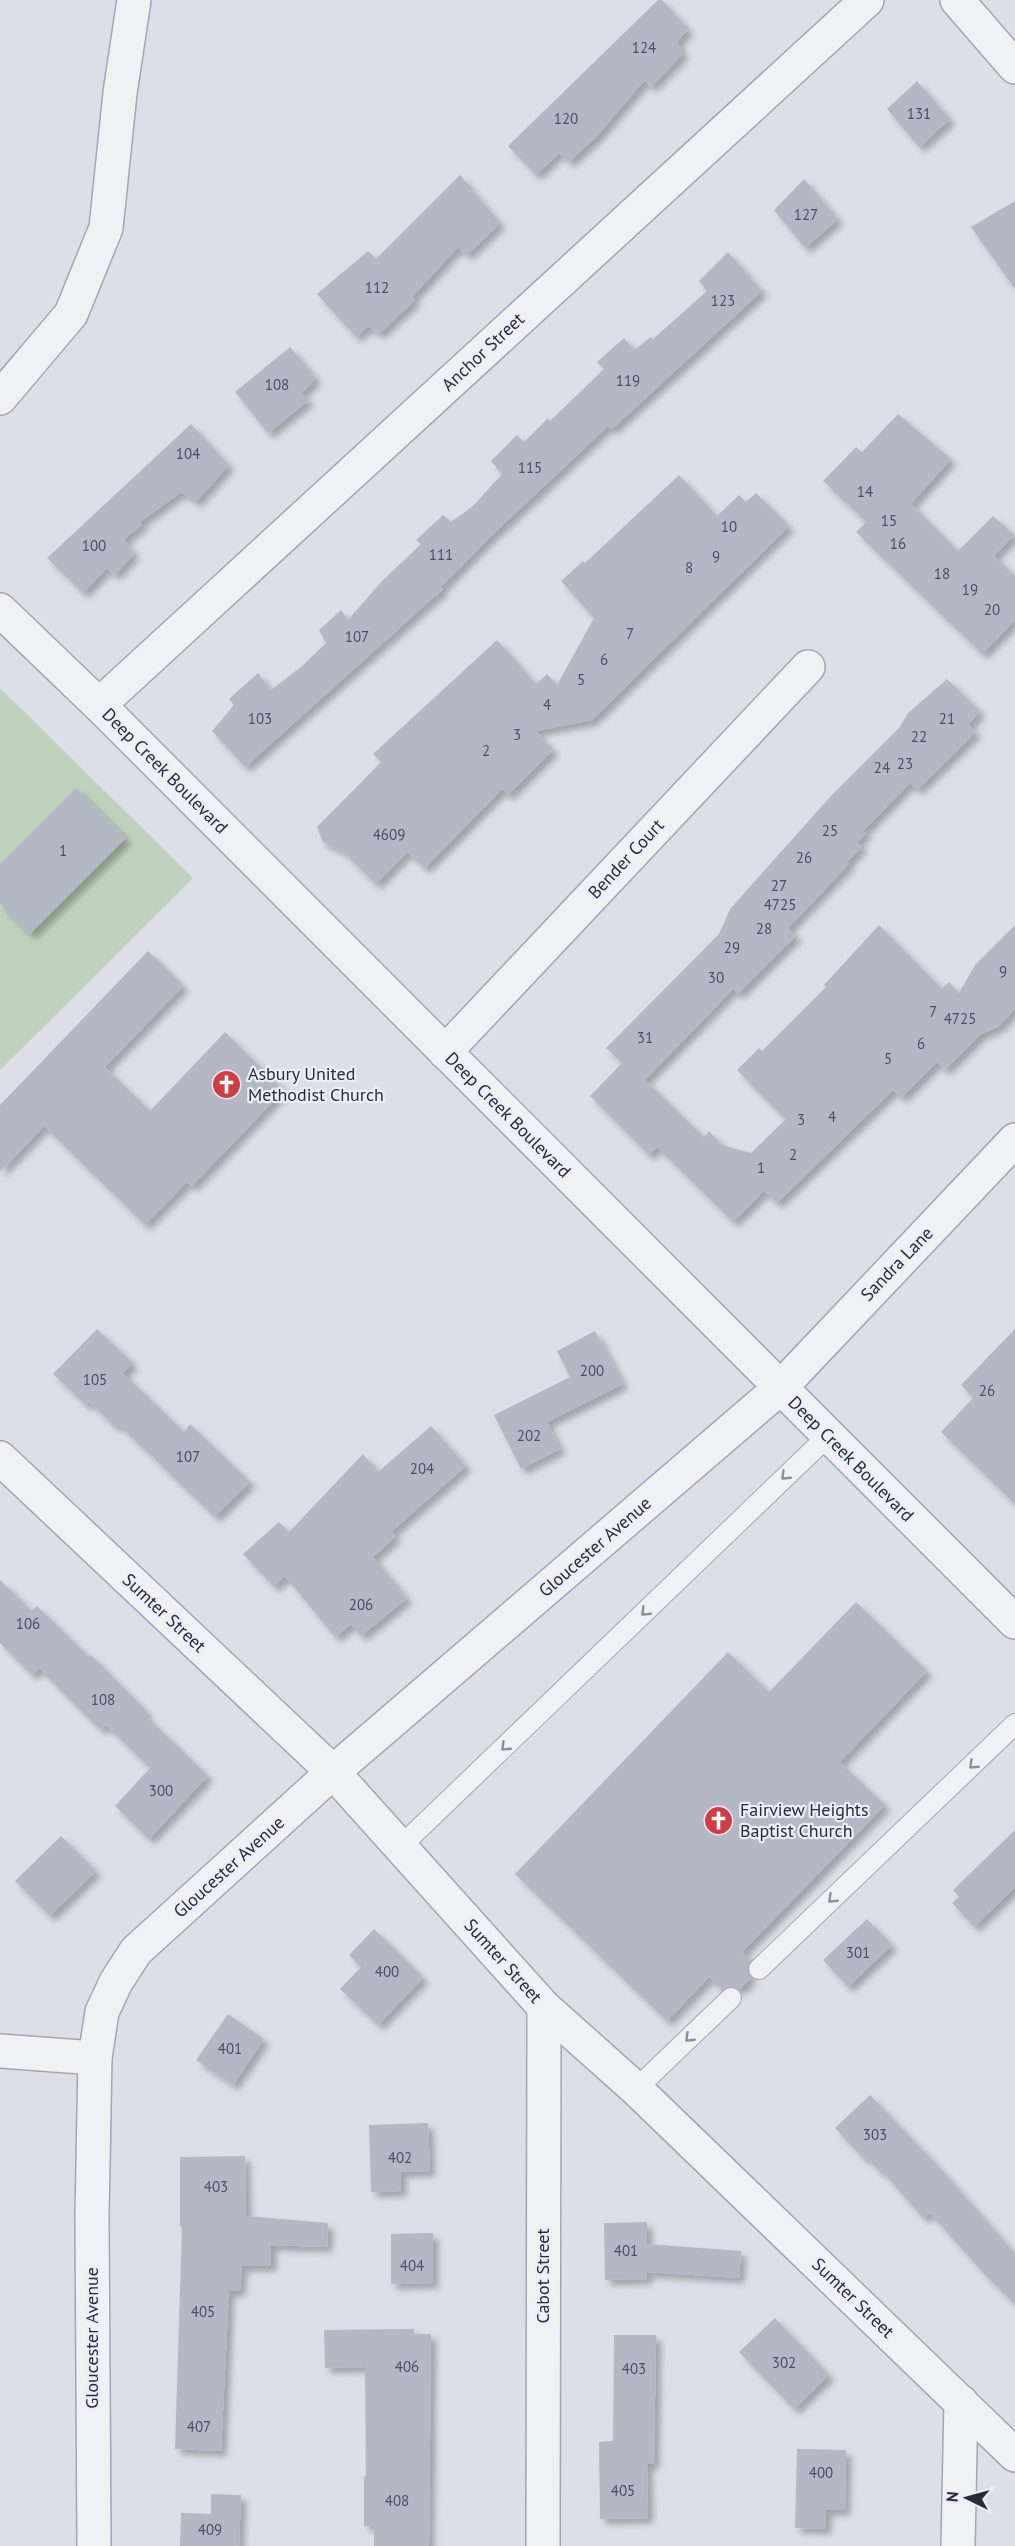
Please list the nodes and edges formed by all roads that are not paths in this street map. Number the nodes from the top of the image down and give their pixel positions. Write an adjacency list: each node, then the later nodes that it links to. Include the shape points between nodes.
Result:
1 (134, 0): 5 (street, via 106,228 71,314)
2 (867, 0): 8 (street, Anchor Street)
3 (957, 0): 4 (street)
4 (1015, 67)
5 (0, 398)
6 (0, 610): 8 (street, Deep Creek Boulevard)
7 (808, 667): 9 (street, Bender Court)
8 (99, 705): 9 (street, Deep Creek Boulevard)
9 (445, 1052): 11 (street, Deep Creek Boulevard)
10 (1015, 1140): 11 (street, Sandra Lane)
11 (780, 1388): 12 (street, Deep Creek Boulevard); 16 (street, Gloucester Avenue)
12 (828, 1436): 14 (street, Deep Creek Boulevard); 17 (lane, one-way to 17)
13 (0, 1458): 16 (street, Sumter Street)
14 (1015, 1622)
15 (1015, 1724): 18 (lane, one-way to 18)
16 (333, 1772): 17 (street, Sumter Street); 22 (street, Gloucester Avenue, via 136,1951 102,2012)
17 (400, 1847): 20 (street, Sumter Street)
18 (759, 1969)
19 (731, 1998): 23 (lane, one-way to 23)
20 (544, 2007): 23 (street, Sumter Street); 27 (street, Cabot Street)
21 (0, 2051): 22 (street)
22 (95, 2058): 26 (street, Gloucester Avenue)
23 (636, 2089): 24 (street, Sumter Street)
24 (961, 2402): 25 (street, Sumter Street); 28 (street)
25 (1015, 2455)
26 (94, 2546)
27 (543, 2546)
28 (958, 2546)

